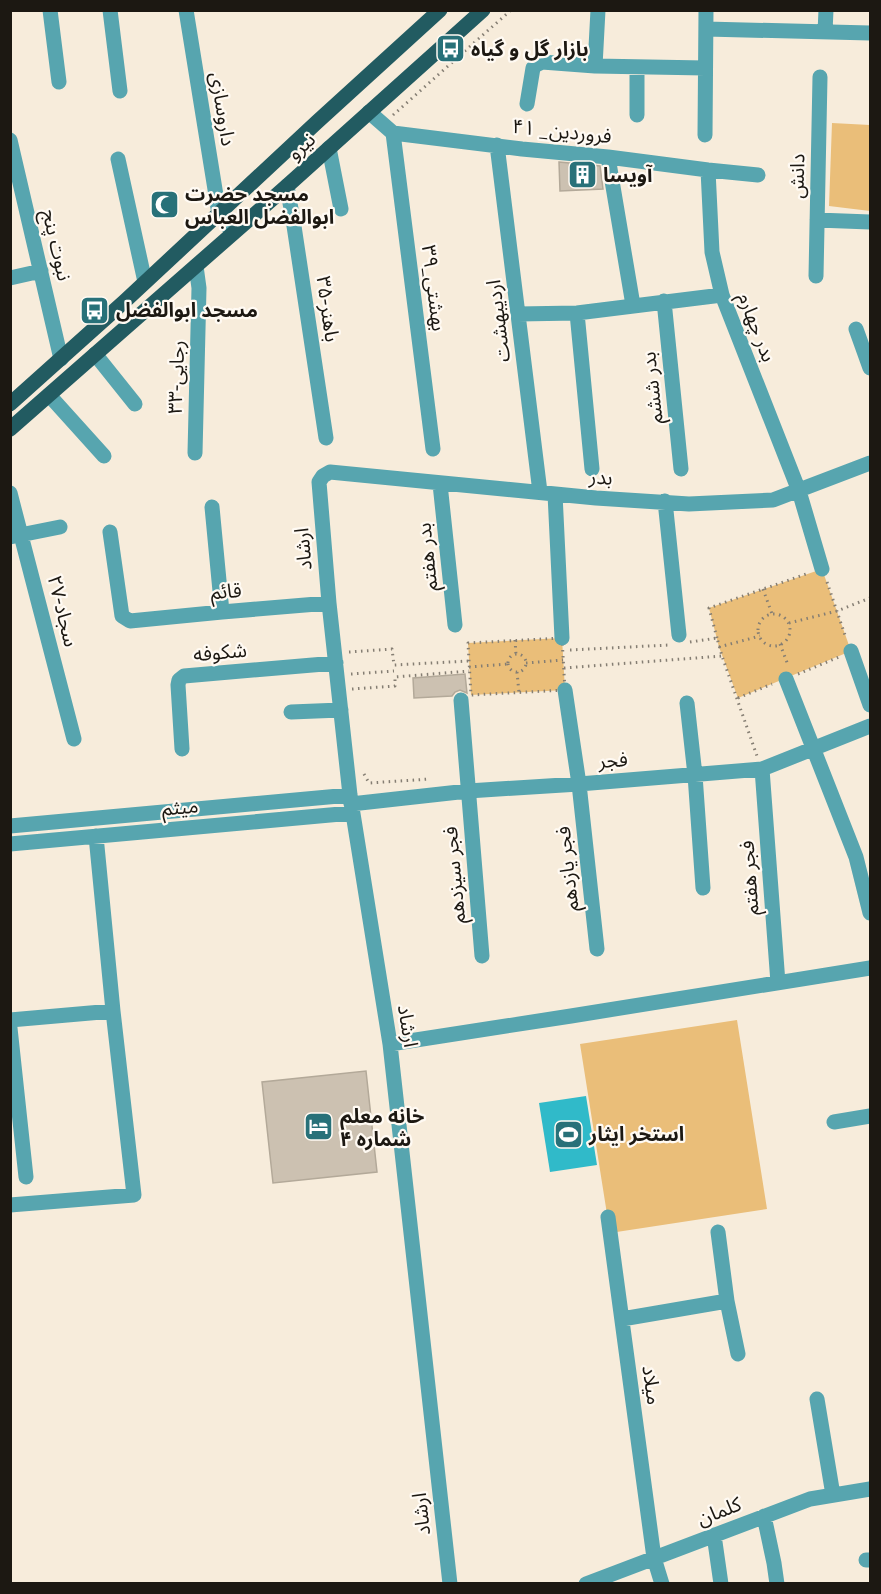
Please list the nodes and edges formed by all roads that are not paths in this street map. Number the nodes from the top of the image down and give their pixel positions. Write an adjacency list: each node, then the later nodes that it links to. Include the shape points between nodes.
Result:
1 (50, 10): 16 (street)
2 (110, 10): 17 (street)
3 (186, 10): 32 (street, داروسازی)
4 (440, 10): 32 (main road, نیرو)
5 (483, 10): 19 (main road, نیرو)
6 (598, 10): 12 (street)
7 (706, 10): 9 (street)
8 (825, 10): 10 (street)
9 (706, 29): 10 (street); 14 (street)
10 (825, 32): 11 (street)
11 (870, 33)
12 (595, 66): 13 (street); 18 (street, via 542,62 536,65)
13 (637, 67): 14 (street); 20 (street)
14 (705, 68): 22 (street)
15 (820, 76): 33 (street, دانش)
16 (59, 82)
17 (120, 91)
18 (527, 104)
19 (369, 112): 21 (street); 25 (main road, نیرو)
20 (637, 115)
21 (388, 129): 24 (street, ۴۱ _فروردین); 55 (street, ۳۹_بهشتی)
22 (705, 135)
23 (10, 140): 37 (street, نبوت پنج)
24 (497, 145): 26 (street, ۴۱ _فروردین); 45 (street, اردیبهشت)
25 (329, 148): 30 (main road, نیرو); 31 (street)
26 (608, 157): 28 (street, ۴۱ _فروردین); 43 (street)
27 (118, 159): 40 (street)
28 (708, 170): 29 (street, ۴۱ _فروردین); 41 (street, بدر چهارم, via 712,252)
29 (758, 175)
30 (287, 186): 35 (main road, نیرو); 54 (street, ۳۵-باهنر)
31 (340, 209)
32 (219, 214): 35 (street); 40 (main road, نیرو)
33 (817, 220): 34 (street); 38 (street, دانش)
34 (870, 222)
35 (233, 233): 36 (main road, نیرو)
36 (196, 266): 47 (main road, نیرو); 56 (street, ۳۳-رجایی, via 200,288)
37 (41, 271): 39 (street); 48 (street, نبوت پنج)
38 (816, 276)
39 (10, 278)
40 (145, 282): 48 (main road, نیرو)
41 (722, 296): 42 (street); 63 (street, بدر چهارم)
42 (664, 302): 43 (street); 60 (street, بدر ششم)
43 (633, 306): 44 (street)
44 (576, 313): 45 (street); 59 (street)
45 (518, 314): 65 (street, اردیبهشت)
46 (856, 329): 49 (street)
47 (95, 354): 50 (main road, نیرو); 52 (street)
48 (61, 359): 51 (main road, نیرو)
49 (870, 368)
50 (49, 395): 53 (main road, نیرو); 57 (street)
51 (10, 404)
52 (135, 404)
53 (10, 429)
54 (326, 438)
55 (433, 449)
56 (195, 453)
57 (104, 456)
58 (870, 462): 63 (street, بدر)
59 (592, 469)
60 (681, 469)
61 (323, 476): 62 (street, بدر, via 330,472); 72 (street, ارشاد, via 319,482)
62 (440, 484): 65 (street, بدر); 74 (street, بدر هفتم)
63 (799, 491): 66 (street, بدر, via 773,501); 71 (street, بدر چهارم)
64 (10, 493): 70 (street, ۲۷-سجاد)
65 (547, 493): 66 (street, بدر); 76 (street)
66 (665, 501): 75 (street)
67 (212, 507): 73 (street)
68 (60, 527): 70 (street)
69 (110, 532): 73 (street, قائم, via 122,616 126,620)
70 (16, 535): 87 (street, ۲۷-سجاد)
71 (822, 569)
72 (329, 603): 73 (street, قائم); 78 (street, ارشاد)
73 (222, 612)
74 (455, 625)
75 (682, 641)
76 (562, 644)
77 (851, 651): 83 (street)
78 (337, 670): 84 (street, ارشاد); 89 (street, شکوفه, via 184,676 178,684)
79 (787, 673): 88 (street)
80 (565, 690): 92 (street, فجر یازدهم)
81 (461, 700): 93 (street, فجر سیزدهم)
82 (687, 703): 91 (street)
83 (870, 705)
84 (341, 710): 85 (street); 95 (street, ارشاد)
85 (291, 712)
86 (870, 726): 88 (street, فجر)
87 (74, 739)
88 (814, 749): 90 (street, فجر); 101 (street, via 856,857)
89 (182, 750)
90 (762, 769): 91 (street, فجر); 105 (street, فجر هفتم)
91 (695, 775): 92 (street, فجر); 100 (street)
92 (579, 784): 93 (street, فجر); 102 (street, فجر یازدهم)
93 (468, 791): 95 (street, فجر); 103 (street, فجر سیزدهم)
94 (328, 797): 95 (street, میثم); 96 (street, via 336,806); 97 (street, میثم)
95 (351, 804): 96 (street, میثم); 109 (street, ارشاد)
96 (331, 815): 98 (street, میثم)
97 (10, 826)
98 (96, 836): 99 (street, میثم); 106 (street)
99 (10, 844)
100 (703, 888)
101 (870, 913)
102 (597, 950)
103 (482, 956)
104 (870, 968): 105 (street)
105 (778, 983): 109 (street)
106 (113, 1011): 107 (street); 113 (street, via 134,1195)
107 (10, 1020)
108 (10, 1028): 112 (street)
109 (390, 1044): 126 (street, ارشاد)
110 (870, 1116): 111 (street)
111 (834, 1122)
112 (26, 1177)
113 (10, 1205)
114 (608, 1217): 117 (street, میلاد)
115 (718, 1232): 116 (street)
116 (727, 1301): 117 (street); 118 (street)
117 (622, 1319): 124 (street, میلاد)
118 (738, 1354)
119 (818, 1399): 121 (street)
120 (870, 1489): 121 (street, کلمان)
121 (833, 1495): 122 (street, کلمان)
122 (764, 1516): 123 (street, کلمان); 129 (street)
123 (714, 1535): 124 (street, کلمان); 128 (street)
124 (654, 1558): 125 (street, کلمان); 127 (street, میلاد)
125 (593, 1582)
126 (450, 1584)
127 (662, 1584)
128 (721, 1584)
129 (777, 1584)

